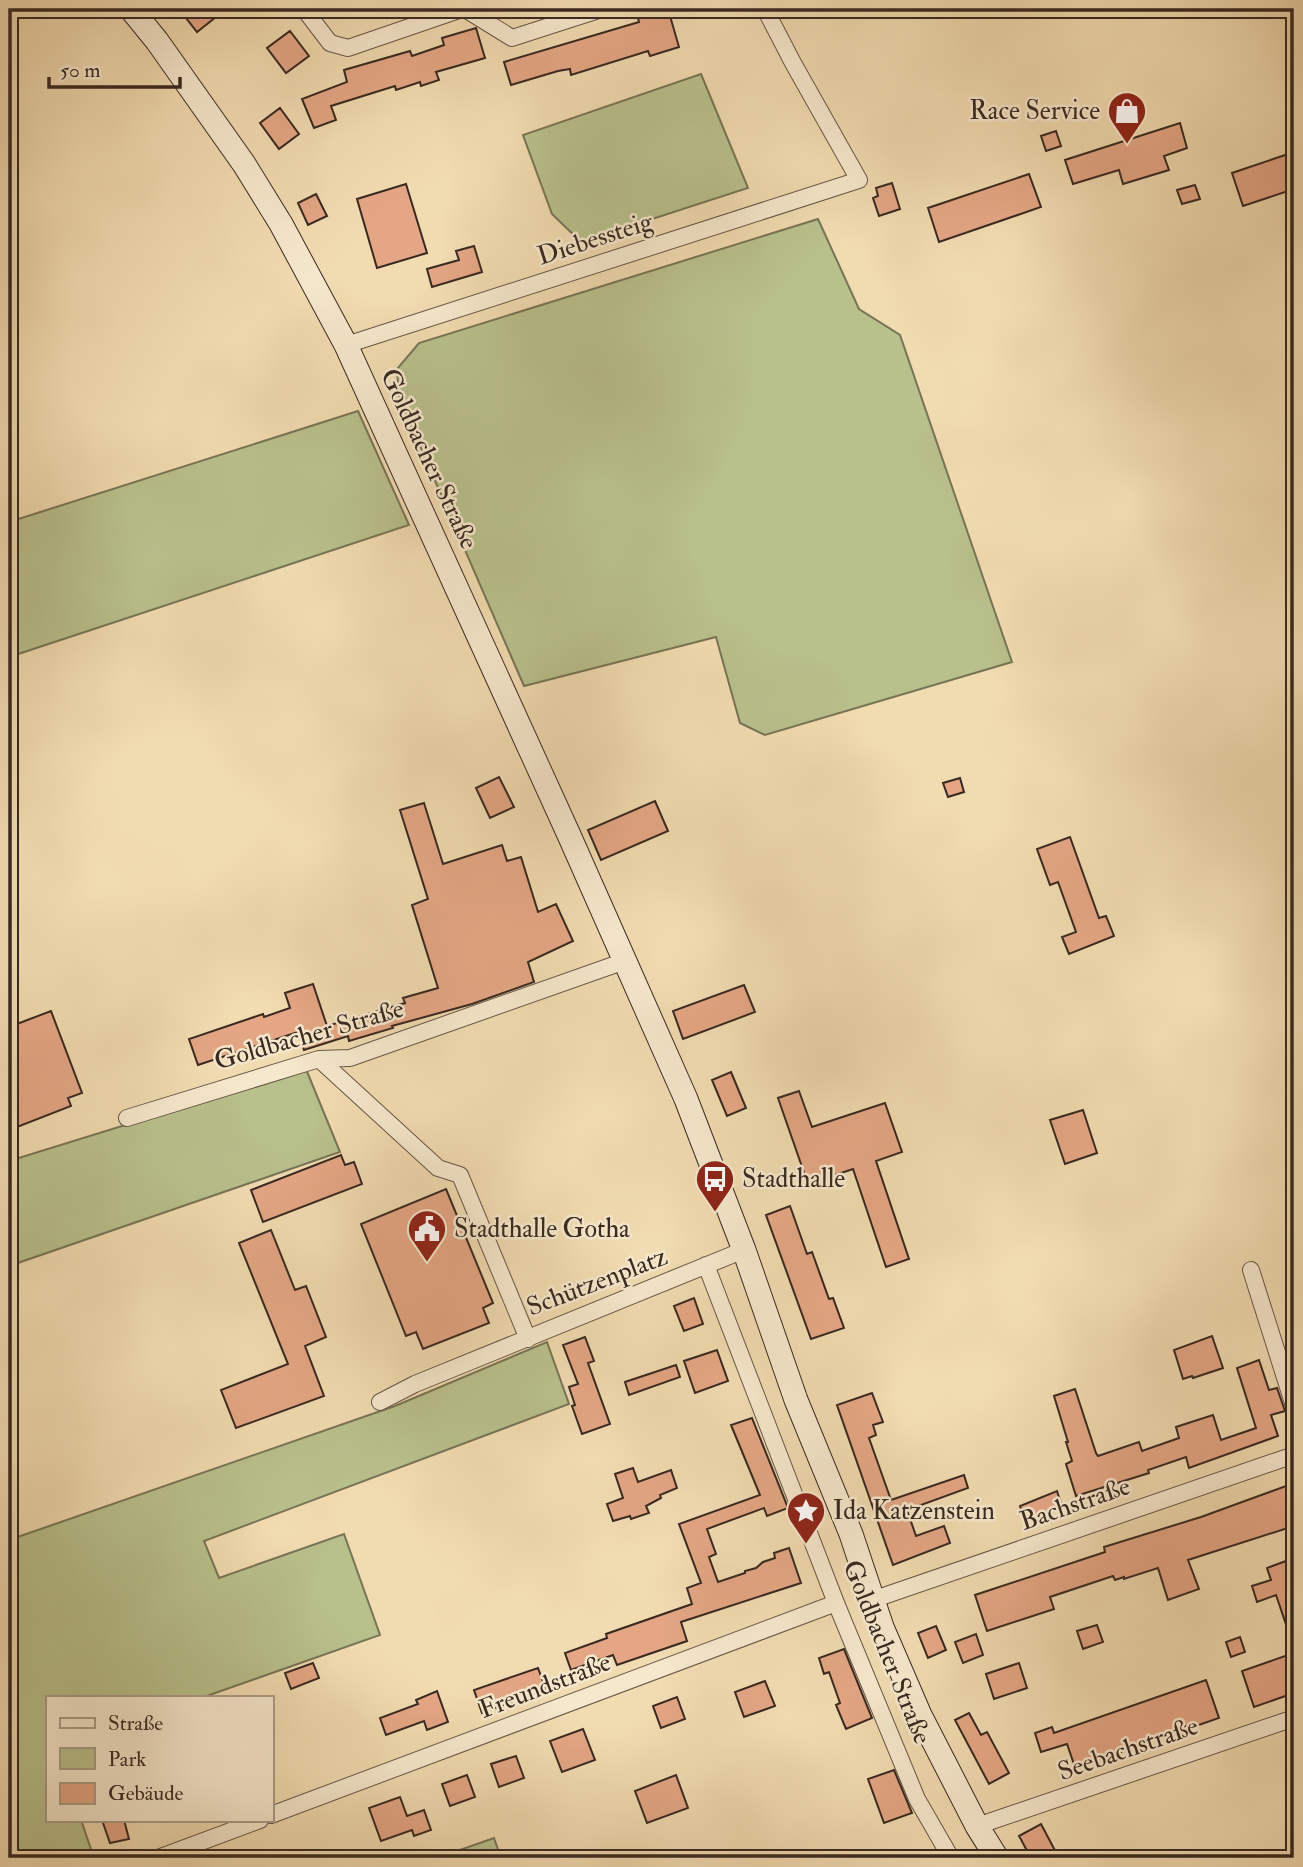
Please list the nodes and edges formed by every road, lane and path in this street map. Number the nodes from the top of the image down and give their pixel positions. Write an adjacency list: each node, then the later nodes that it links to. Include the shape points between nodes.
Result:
1 (131, 9): 6 (main road, Goldbacher Straße, via 244,164)
2 (304, 9): 3 (street, via 330,43 348,48)
3 (463, 9): 4 (street, via 512,38)
4 (602, 9)
5 (765, 9): 6 (street, Diebessteig, via 859,180)
6 (346, 345): 7 (main road, Goldbacher Straße)
7 (625, 961): 8 (street, Goldbacher Straße, via 350,1058); 10 (main road, Goldbacher Straße, via 686,1099)
8 (319, 1059): 9 (street, Goldbacher Straße); 13 (street, Schützenplatz, via 438,1168 460,1175)
9 (127, 1118)
10 (744, 1250): 11 (street); 17 (main road, Goldbacher Straße)
11 (706, 1265): 13 (street, Schützenplatz); 18 (street, Goldbacher Straße)
12 (1251, 1270): 15 (street)
13 (528, 1339): 14 (street)
14 (380, 1402)
15 (1294, 1406)
16 (1294, 1455): 17 (street, Bachstraße)
17 (872, 1600): 22 (main road, Goldbacher Straße, via 920,1716)
18 (836, 1603): 20 (street, Freundstraße); 24 (street, Goldbacher Straße, via 917,1799)
19 (1294, 1718): 22 (street, Seebachstraße)
20 (273, 1814)
21 (255, 1822): 23 (street)
22 (977, 1826): 25 (main road, Goldbacher Straße)
23 (158, 1858)
24 (951, 1858)
25 (997, 1858)

